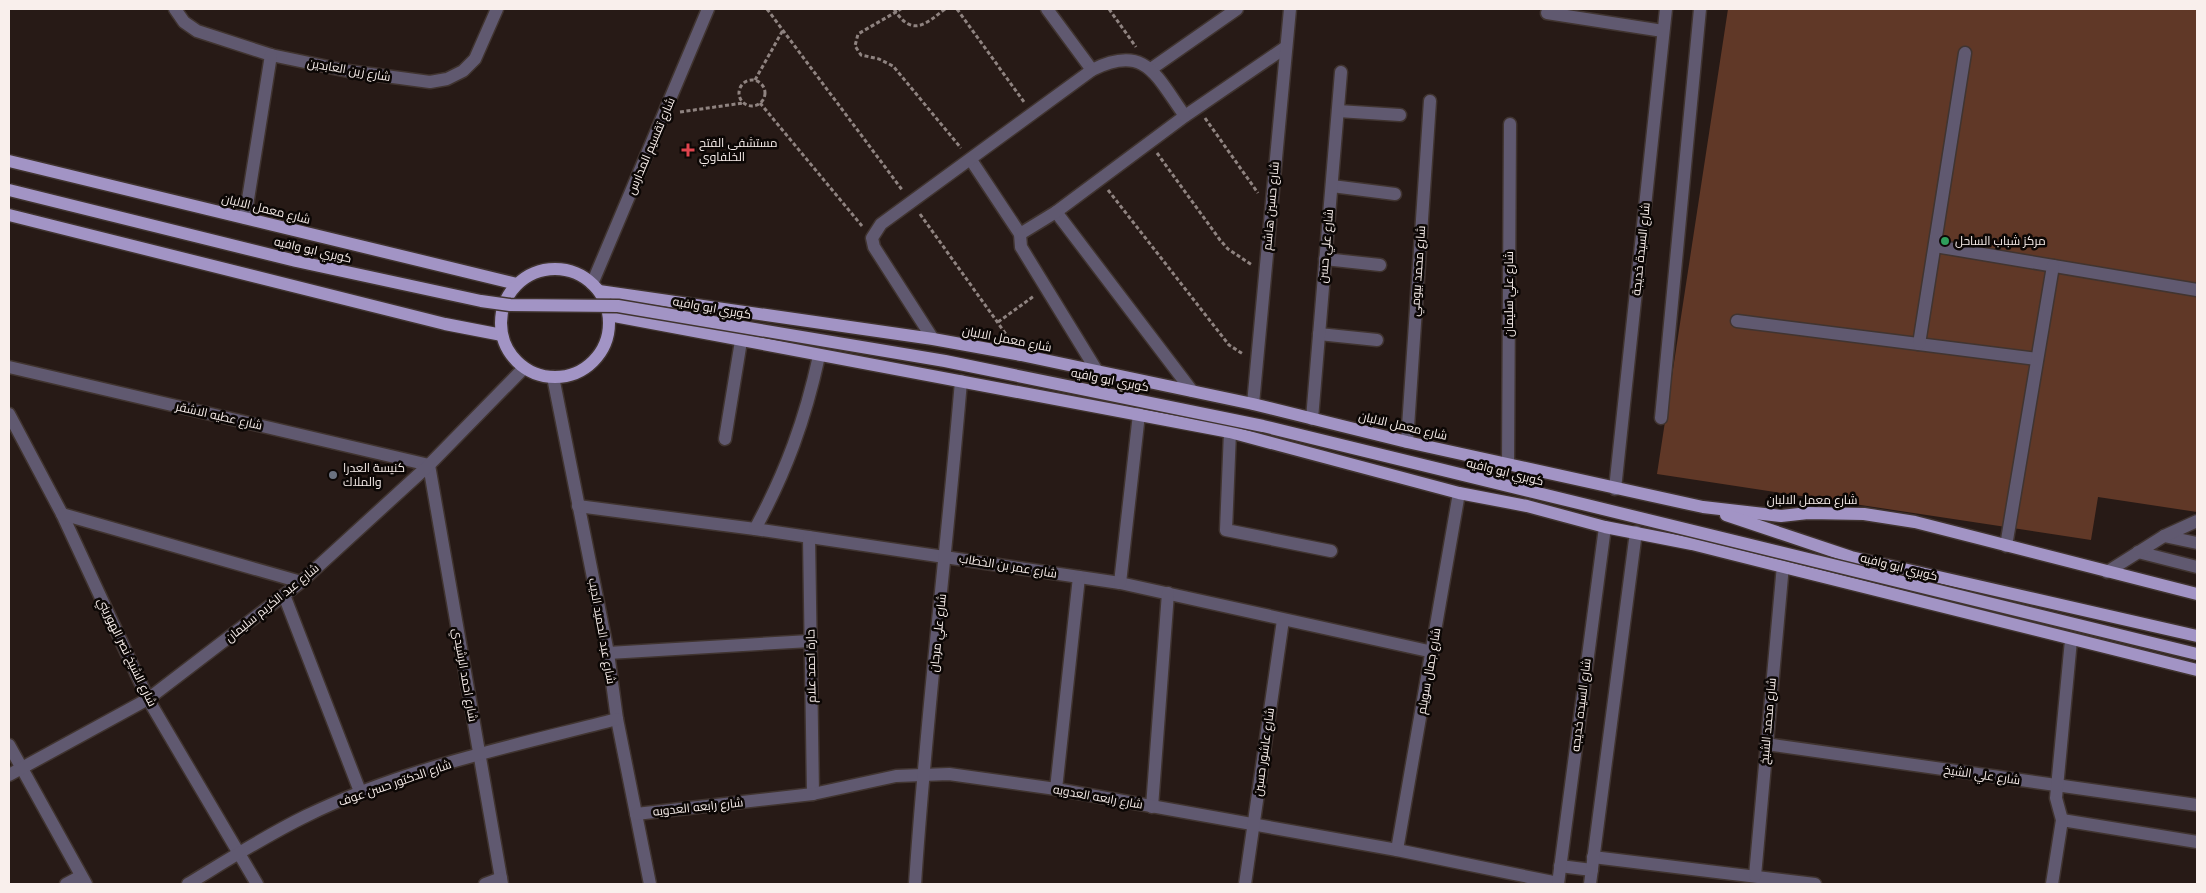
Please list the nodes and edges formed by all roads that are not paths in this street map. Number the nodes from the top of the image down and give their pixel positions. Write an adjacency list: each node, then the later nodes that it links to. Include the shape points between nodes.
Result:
1 (175, 9): 13 (street, شارع زين العابدين, via 184,22 197,31)
2 (497, 9): 13 (street, شارع زين العابدين, via 475,59 455,75 430,82 348,71)
3 (708, 9): 36 (street, شارع تقسيم المدارس)
4 (1047, 9): 15 (street)
5 (1237, 9): 14 (street)
6 (1290, 9): 11 (street, شارع حسين هاشم)
7 (1666, 9): 10 (street, شارع السيدة خديجة)
8 (1700, 9): 57 (street)
9 (1547, 13): 10 (street)
10 (1663, 31): 65 (street, شارع السيدة خديجة)
11 (1286, 47): 20 (street); 54 (street, شارع حسين هاشم)
12 (1965, 53): 31 (street)
13 (271, 55): 29 (street)
14 (1150, 69): 15 (street, via 1137,60 1126,59 1111,61); 20 (street)
15 (1092, 70): 23 (street)
16 (1341, 72): 18 (street, شارع علي حسن)
17 (1430, 100): 61 (street, شارع محمد بيومي)
18 (1338, 111): 19 (street); 24 (street, شارع علي حسن)
19 (1400, 115)
20 (1185, 116): 27 (street)
21 (1510, 124): 62 (street, شارع علي سليمان)
22 (9, 160): 29 (main road, شارع معمل الالبان)
23 (971, 160): 30 (street); 42 (street, via 881,224 872,238 874,248)
24 (1332, 186): 26 (street); 32 (street, شارع علي حسن)
25 (9, 190): 92 (main road, كوبري ابو وافيه, bridge, via 296,261 481,301 510,305 618,306 944,361 1168,406 1263,426)
26 (1395, 194)
27 (1056, 212): 30 (street); 53 (street)
28 (9, 215): 41 (main road, via 446,324)
29 (245, 218): 35 (main road, شارع معمل الالبان)
30 (1020, 234): 50 (street, via 1021,247)
31 (1935, 246): 34 (street); 45 (street)
32 (1325, 259): 33 (street); 40 (street, شارع علي حسن)
33 (1380, 265)
34 (2053, 266): 37 (street); 47 (street)
35 (517, 284): 36 (main road, via 535,273 555,269 575,273); 41 (main road, via 502,310)
36 (596, 288): 38 (main road); 42 (main road, شارع معمل الالبان)
37 (2197, 290)
38 (609, 315): 44 (main road); 51 (main road, via 608,334 596,359 572,374)
39 (1737, 321): 45 (street)
40 (1319, 334): 43 (street); 58 (street, شارع علي حسن)
41 (502, 335): 49 (main road, via 512,357)
42 (934, 339): 50 (main road, شارع معمل الالبان)
43 (1378, 340)
44 (741, 341): 46 (main road); 60 (street)
45 (1919, 344): 47 (street)
46 (819, 356): 52 (main road); 73 (street, via 797,440)
47 (2037, 359): 78 (street)
48 (9, 367): 63 (street, شارع عطيه الاشقر)
49 (524, 368): 51 (main road, via 538,375); 63 (street, شارع عبد الكريم سليمان)
50 (1097, 371): 53 (main road, شارع معمل الالبان)
51 (553, 377): 67 (street, شارع عبد الحميد الديب)
52 (961, 381): 56 (main road); 81 (street, شارع علي مرجان)
53 (1192, 391): 54 (main road, شارع معمل الالبان)
54 (1252, 404): 58 (main road, شارع معمل الالبان)
55 (9, 414): 70 (street, شارع الشيخ نصر الهوريني)
56 (1139, 414): 59 (main road); 88 (street)
57 (1661, 418)
58 (1312, 419): 61 (main road, شارع معمل الالبان)
59 (1230, 432): 66 (main road); 79 (street, via 1226,530)
60 (725, 438)
61 (1407, 442): 62 (main road, شارع معمل الالبان)
62 (1508, 464): 64 (main road, شارع معمل الالبان)
63 (429, 465): 87 (street, شارع عبد الكريم سليمان); 105 (street, شارع احمد الرشيدي)
64 (1532, 471): 65 (main road, شارع معمل الالبان); 68 (main road)
65 (1616, 489): 69 (main road, شارع معمل الالبان)
66 (1459, 493): 68 (main road); 97 (street, شارع جمال سويلم)
67 (578, 506): 73 (street, شارع عمر بن الخطاب); 98 (street, شارع عبد الحميد الديب)
68 (1527, 506): 72 (main road)
69 (1703, 507): 78 (main road, شارع معمل الالبان, via 1781,516 1864,514 1915,522); 94 (main road, كوبري ابو وافيه, via 1850,557)
70 (62, 514): 87 (street); 101 (street, شارع الشيخ نصر الهوريني)
71 (2197, 521): 75 (street)
72 (1604, 527): 74 (main road); 122 (street, شارع السيده خديجه)
73 (756, 529): 76 (street, شارع عمر بن الخطاب)
74 (1636, 532): 82 (main road); 121 (street)
75 (2164, 536): 77 (street); 80 (street)
76 (809, 537): 81 (street, شارع عمر بن الخطاب); 96 (street, حارة احمد علام)
77 (2197, 543)
78 (2006, 546): 85 (main road, شارع معمل الالبان)
79 (1331, 551)
80 (2138, 552): 83 (street); 85 (street)
81 (946, 557): 86 (street, شارع عمر بن الخطاب); 107 (street, شارع علي مرجان)
82 (1783, 565): 84 (main road); 103 (street, شارع محمد الشيخ)
83 (2197, 567)
84 (1805, 571): 92 (main road, via 2035,622); 95 (main road)
85 (2107, 572): 90 (main road, شارع معمل الالبان)
86 (1079, 577): 88 (street, شارع عمر بن الخطاب); 110 (street)
87 (301, 582): 91 (street, شارع عبد الكريم سليمان)
88 (1120, 583): 89 (street, شارع عمر بن الخطاب)
89 (1168, 593): 93 (street, شارع عمر بن الخطاب); 114 (street)
90 (2197, 594)
91 (284, 595): 101 (street, شارع عبد الكريم سليمان); 111 (street)
92 (2056, 619): 99 (main road, كوبري ابو وافيه, bridge)
93 (1283, 620): 97 (street, شارع عمر بن الخطاب); 117 (street, شارع عاشور حسين)
94 (2197, 636)
95 (2071, 640): 100 (main road); 109 (street)
96 (810, 641): 98 (street); 112 (street, حارة احمد علام)
97 (1433, 652): 119 (street, شارع جمال سويلم)
98 (608, 653): 102 (street, شارع عبد الحميد الديب)
99 (2197, 654)
100 (2197, 670)
101 (148, 699): 106 (street, شارع عبد الكريم سليمان); 120 (street, شارع الشيخ نصر الهوريني)
102 (617, 719): 105 (street, شارع الدكتور حسن عوف); 115 (street, شارع عبد الحميد الديب)
103 (1766, 744): 109 (street, شارع علي الشيخ); 123 (street, شارع محمد الشيخ)
104 (9, 745): 106 (street)
105 (479, 755): 111 (street, شارع الدكتور حسن عوف, via 425,770); 125 (street, شارع احمد الرشيدي)
106 (20, 768): 108 (street, شارع عبد الكريم سليمان); 124 (street)
107 (922, 774): 110 (street, شارع رابعه العدويه, via 949,774); 112 (street, شارع رابعه العدويه, via 896,776); 131 (street, شارع علي مرجان)
108 (9, 775)
109 (2056, 786): 113 (street, شارع علي الشيخ); 116 (street)
110 (1056, 789): 114 (street, شارع رابعه العدويه)
111 (361, 794): 120 (street, شارع الدكتور حسن عوف, via 307,816)
112 (813, 794): 115 (street, شارع رابعه العدويه)
113 (2197, 805)
114 (1152, 807): 117 (street, شارع رابعه العدويه)
115 (636, 814): 130 (street, شارع عبد الحميد الديب)
116 (2062, 820): 118 (street); 136 (street)
117 (1254, 825): 119 (street, شارع رابعه العدويه); 132 (street, شارع عاشور حسين)
118 (2197, 842)
119 (1398, 850): 133 (street, شارع رابعه العدويه)
120 (238, 853): 127 (street, شارع الدكتور حسن عوف); 128 (street, شارع الشيخ نصر الهوريني)
121 (1592, 863): 122 (street); 123 (street); 134 (street)
122 (1560, 866): 133 (street, شارع السيده خديجه)
123 (1755, 876): 135 (street)
124 (83, 880): 126 (street)
125 (502, 881): 129 (street)
126 (66, 884)
127 (188, 884)
128 (257, 884)
129 (485, 884)
130 (650, 884)
131 (915, 884)
132 (1245, 884)
133 (1558, 884)
134 (1590, 884)
135 (1815, 884)
136 (2052, 884)

